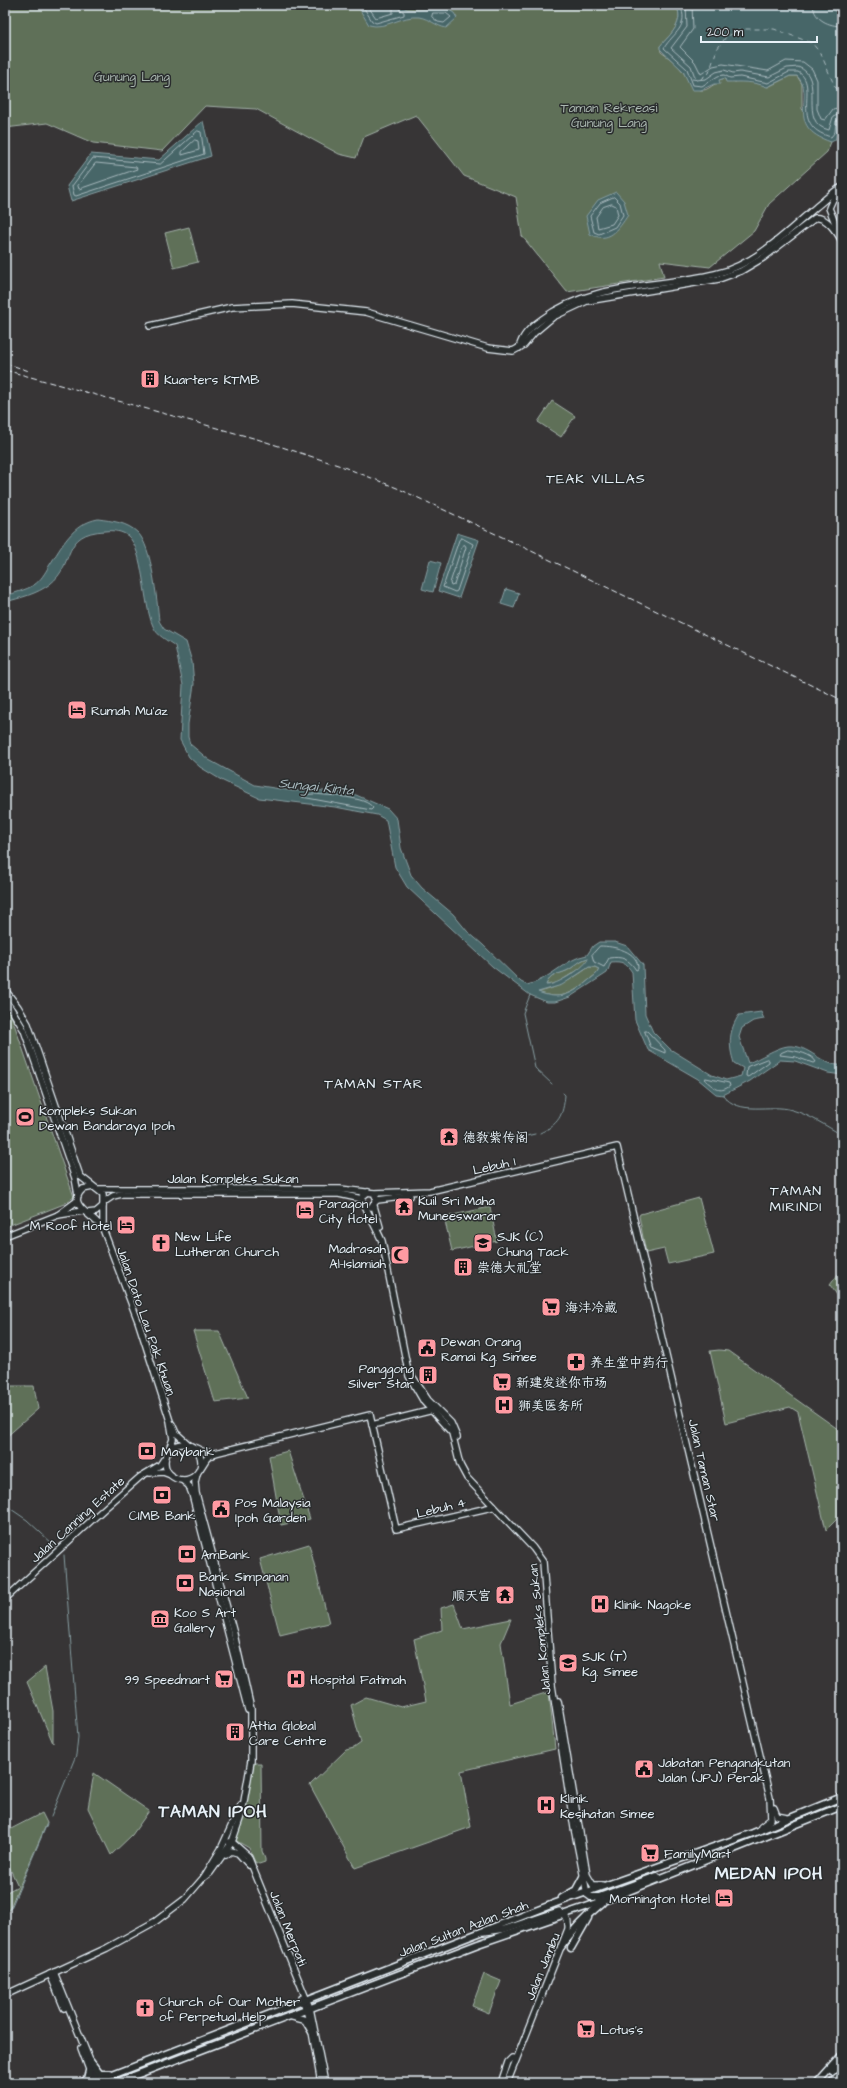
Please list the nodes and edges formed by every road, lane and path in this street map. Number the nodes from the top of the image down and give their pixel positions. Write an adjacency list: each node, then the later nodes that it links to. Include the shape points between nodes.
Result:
1 (842, 187): 6 (main road, via 771,245 743,263 714,275 602,292 575,300 533,325)
2 (842, 191): 3 (main road, via 833,199 829,208)
3 (835, 230): 4 (main road); 6 (main road, via 823,218 815,218 758,261 730,276 587,301 553,318)
4 (842, 241)
5 (150, 326): 6 (main road, via 232,307 292,304 366,312 488,348 512,351)
6 (519, 348)
7 (5, 990): 9 (main road, via 28,1024)
8 (5, 999): 10 (main road, via 24,1030)
9 (44, 1073): 10 (main road, via 46,1086); 11 (main road)
10 (43, 1088): 11 (main road, via 48,1090); 17 (main road, via 75,1178)
11 (54, 1102): 13 (main road, via 80,1176)
12 (617, 1147): 14 (main road, Lebuh 1); 42 (main road, Jalan Taman Star)
13 (97, 1188): 15 (main road, Jalan Kompleks Sukan, via 287,1188); 17 (main road, via 83,1189); 20 (main road, via 103,1194)
14 (430, 1191): 16 (main road, Lebuh 1); 19 (main road)
15 (368, 1192): 16 (main road, Jalan Kompleks Sukan); 18 (main road)
16 (374, 1193): 19 (main road)
17 (78, 1198): 23 (main road); 24 (main road)
18 (362, 1199): 20 (main road, Jalan Kompleks Sukan, via 338,1194 162,1194 117,1195); 21 (main road, Jalan Kompleks Sukan)
19 (378, 1200): 22 (main road)
20 (103, 1204): 23 (main road, via 96,1212); 25 (main road)
21 (366, 1206): 22 (main road); 27 (main road, Jalan Kompleks Sukan, via 382,1241 409,1376 424,1402)
22 (374, 1206): 27 (main road, Jalan Kompleks Sukan, via 389,1261 409,1369)
23 (85, 1212): 24 (main road); 25 (main road)
24 (58, 1215): 26 (main road)
25 (103, 1229): 28 (main road, Jalan Dato Lau Pak Khuan, via 138,1321)
26 (5, 1236)
27 (434, 1410): 29 (main road); 37 (main road, Jalan Kompleks Sukan, via 452,1433 460,1465 467,1478); 40 (main road, Jalan Kompleks Sukan, via 451,1423 456,1432 463,1467 470,1480 533,1544 545,1562 555,1685)
28 (170, 1421): 30 (main road, Jalan Dato Lau Pak Khuan, via 176,1433); 32 (main road, Jalan Dato Lau Pak Khuan, via 173,1439)
29 (372, 1425): 31 (main road, via 370,1415); 37 (main road, Lebuh 4, via 396,1529)
30 (193, 1446): 31 (main road, via 204,1452); 32 (main road, via 176,1445); 33 (main road, via 201,1458)
31 (215, 1453): 33 (main road, via 207,1458)
32 (167, 1454): 34 (main road, Jalan Canning Estate, via 160,1465); 35 (main road, via 166,1467)
33 (198, 1472): 36 (main road, via 193,1477); 39 (main road, via 195,1482 196,1493 243,1670)
34 (148, 1473): 35 (main road, via 163,1472); 38 (main road, Jalan Canning Estate, via 140,1477)
35 (173, 1476): 36 (main road)
36 (182, 1480): 39 (main road, via 189,1486 192,1494)
37 (492, 1507): 41 (main road, Jalan Kompleks Sukan, via 533,1548 543,1562 551,1681)
38 (5, 1599)
39 (250, 1715): 44 (main road, via 252,1761)
40 (567, 1755): 41 (main road); 45 (main road, Jalan Kompleks Sukan)
41 (566, 1781): 50 (main road, Jalan Kompleks Sukan)
42 (770, 1798): 49 (main road, Jalan Taman Star, via 776,1814); 51 (main road, Jalan Taman Star, via 771,1819)
43 (842, 1798): 49 (main road, Jalan Sultan Azlan Shah); 51 (main road)
44 (243, 1801): 48 (main road); 53 (main road, via 242,1813)
45 (575, 1804): 50 (main road); 60 (main road, Jalan Kompleks Sukan, via 588,1878 595,1886)
46 (842, 1806): 52 (main road, Jalan Sultan Azlan Shah)
47 (842, 1810): 52 (main road, via 784,1833)
48 (238, 1812): 53 (main road); 56 (main road)
49 (787, 1818): 51 (main road, Jalan Sultan Azlan Shah)
50 (574, 1828): 59 (main road, Jalan Kompleks Sukan)
51 (753, 1833): 60 (main road, Jalan Sultan Azlan Shah)
52 (775, 1833): 57 (main road, Jalan Sultan Azlan Shah)
53 (231, 1843): 54 (main road); 55 (main road, Jalan Merpati); 56 (main road); 71 (main road, Jalan Merpati, via 248,1856)
54 (222, 1857): 55 (main road, via 233,1851); 58 (main road)
55 (249, 1865): 71 (main road, Jalan Merpati)
56 (210, 1866): 58 (main road)
57 (676, 1872): 61 (main road, via 666,1872 599,1897); 62 (main road, Jalan Sultan Azlan Shah)
58 (204, 1877): 69 (main road, via 185,1899 156,1921 129,1937)
59 (583, 1877): 61 (main road, Jalan Kompleks Sukan); 63 (main road, via 576,1890)
60 (612, 1884): 61 (main road, Jalan Sultan Azlan Shah)
61 (587, 1894): 63 (main road, Jalan Sultan Azlan Shah)
62 (606, 1900): 64 (main road); 65 (main road, Jalan Sultan Azlan Shah)
63 (556, 1903): 66 (main road, Jalan Sultan Azlan Shah)
64 (594, 1910): 67 (main road, via 575,1928); 68 (main road, via 578,1932)
65 (564, 1915): 66 (main road, Jalan Jambu, via 558,1911 553,1912 506,1929); 67 (main road, Jalan Jambu, via 568,1926); 72 (main road, Jalan Sultan Azlan Shah, via 478,1944)
66 (482, 1933): 71 (main road, Jalan Sultan Azlan Shah)
67 (561, 1947): 76 (main road, Jalan Jambu, via 524,2031)
68 (571, 1948)
69 (52, 1973): 70 (main road); 77 (main road); 79 (main road)
70 (5, 1995)
71 (305, 2001): 72 (main road); 80 (main road, Jalan Sultan Azlan Shah)
72 (308, 2008): 73 (main road, Jalan Sultan Azlan Shah); 74 (main road); 86 (main road)
73 (289, 2016): 74 (main road, via 302,2018); 84 (main road, Jalan Sultan Azlan Shah)
74 (312, 2032): 85 (main road)
75 (842, 2055): 89 (main road)
76 (516, 2059): 87 (main road, via 512,2058 508,2062); 88 (main road, Jalan Jambu)
77 (90, 2061): 80 (main road, via 102,2074); 83 (main road)
78 (842, 2062): 90 (main road)
79 (89, 2071): 82 (main road, via 87,2079); 83 (main road)
80 (122, 2072): 83 (main road, Jalan Sultan Azlan Shah)
81 (842, 2073): 91 (highway)
82 (82, 2083)
83 (95, 2083)
84 (115, 2083)
85 (321, 2083)
86 (325, 2083)
87 (501, 2083)
88 (507, 2083)
89 (817, 2083)
90 (820, 2083)
91 (832, 2083)

